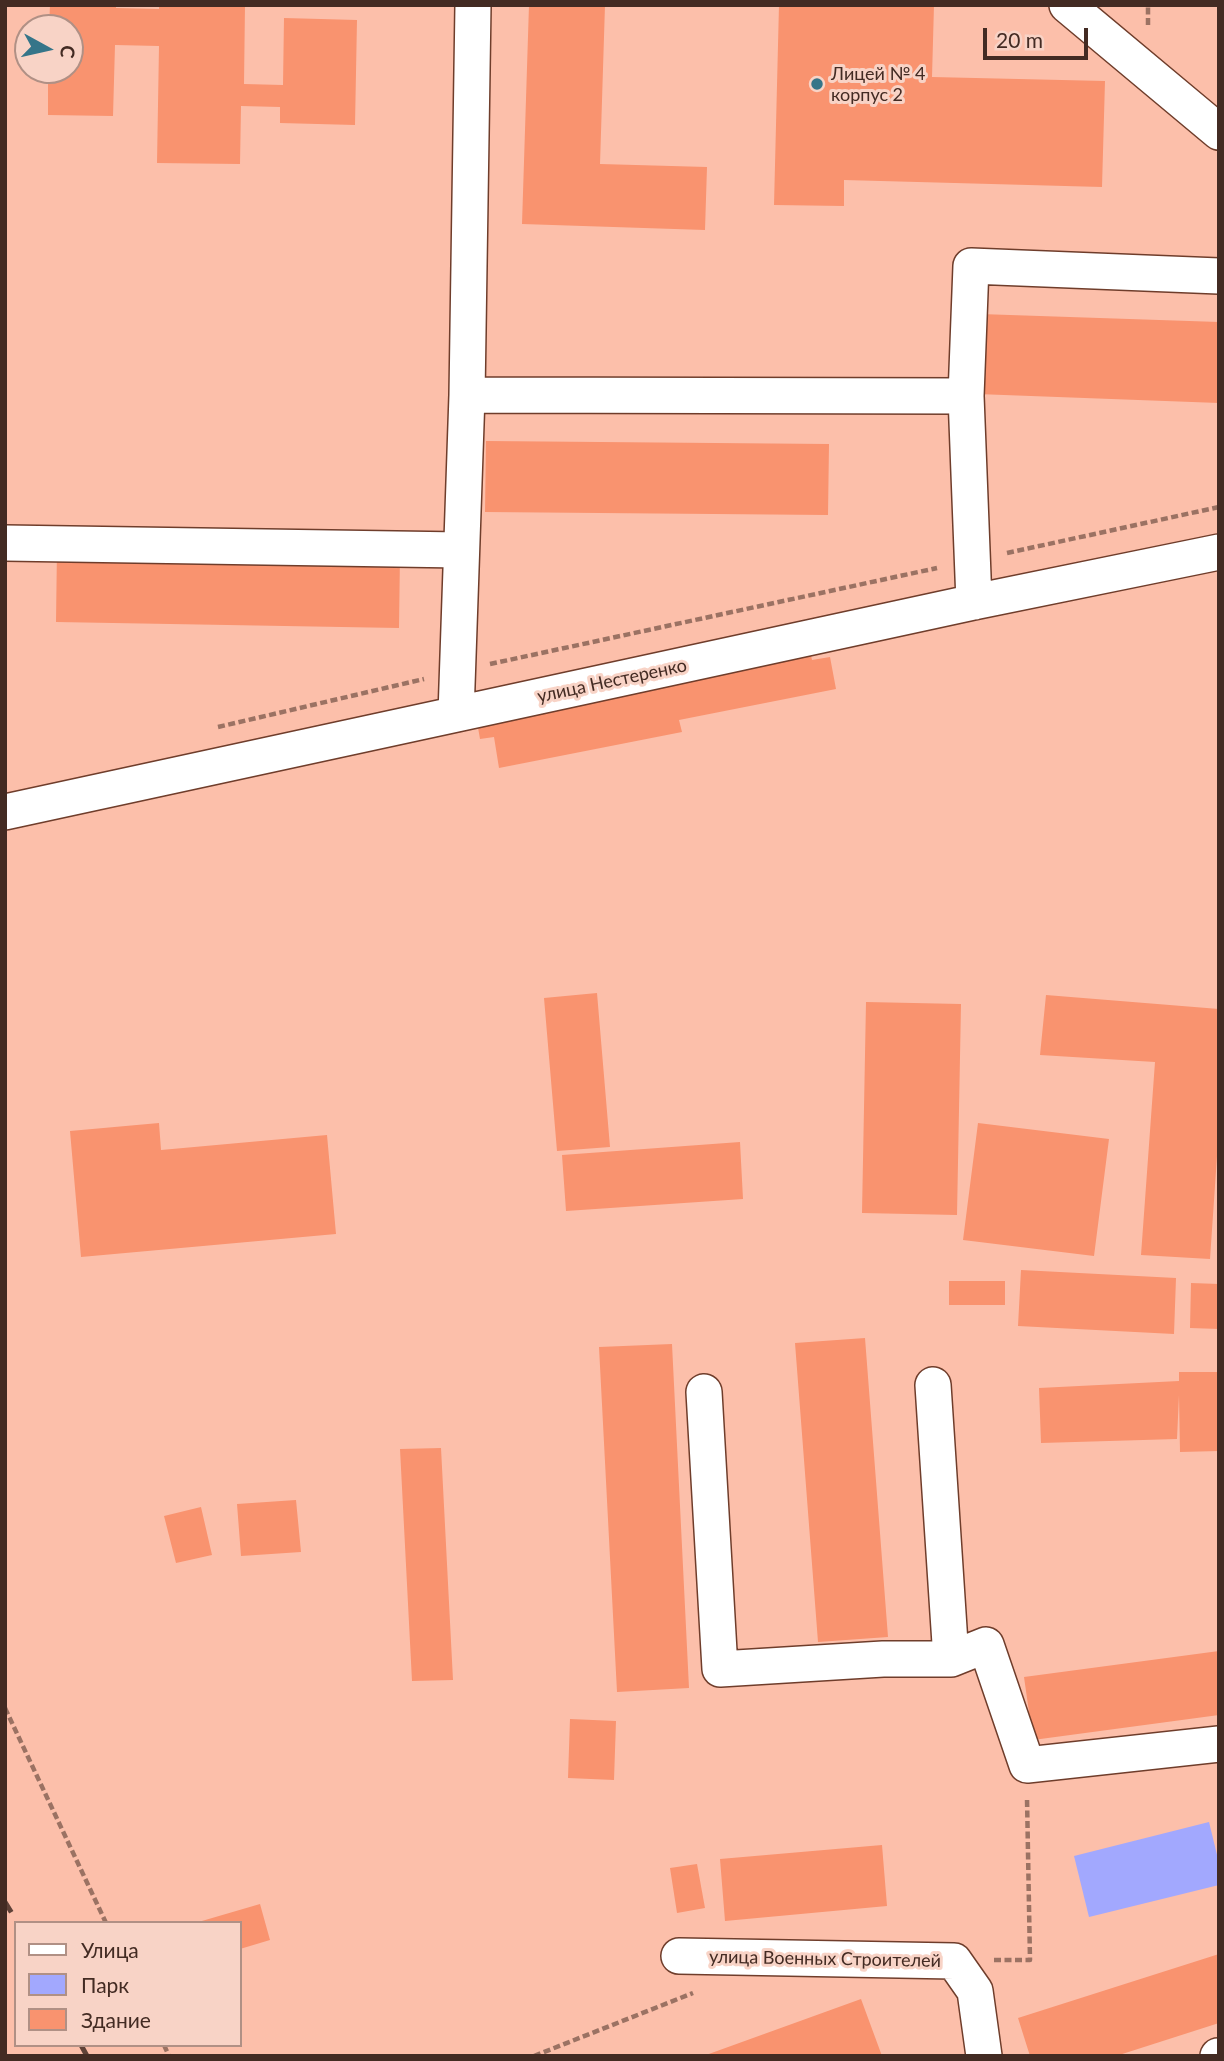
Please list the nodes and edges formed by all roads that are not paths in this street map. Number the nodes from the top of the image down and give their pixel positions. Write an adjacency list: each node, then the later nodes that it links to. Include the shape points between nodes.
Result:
1 (474, 5): 5 (street)
2 (1067, 5): 3 (street)
3 (1218, 132)
4 (1219, 276): 6 (street, via 971,267)
5 (467, 395): 6 (street); 8 (street)
6 (966, 397): 10 (street)
7 (5, 543): 8 (street)
8 (461, 550): 11 (street)
9 (1219, 552): 10 (street, улица Нестеренко)
10 (974, 601): 11 (street, улица Нестеренко)
11 (456, 714): 12 (street, улица Нестеренко)
12 (5, 812)
13 (933, 1385): 15 (street)
14 (704, 1392): 15 (street, via 720,1669 883,1658)
15 (951, 1659): 16 (street, via 986,1645 1027,1765)
16 (1219, 1744)
17 (679, 1956): 18 (street, улица Военных Строителей, via 954,1961 975,1991)
18 (984, 2056)

